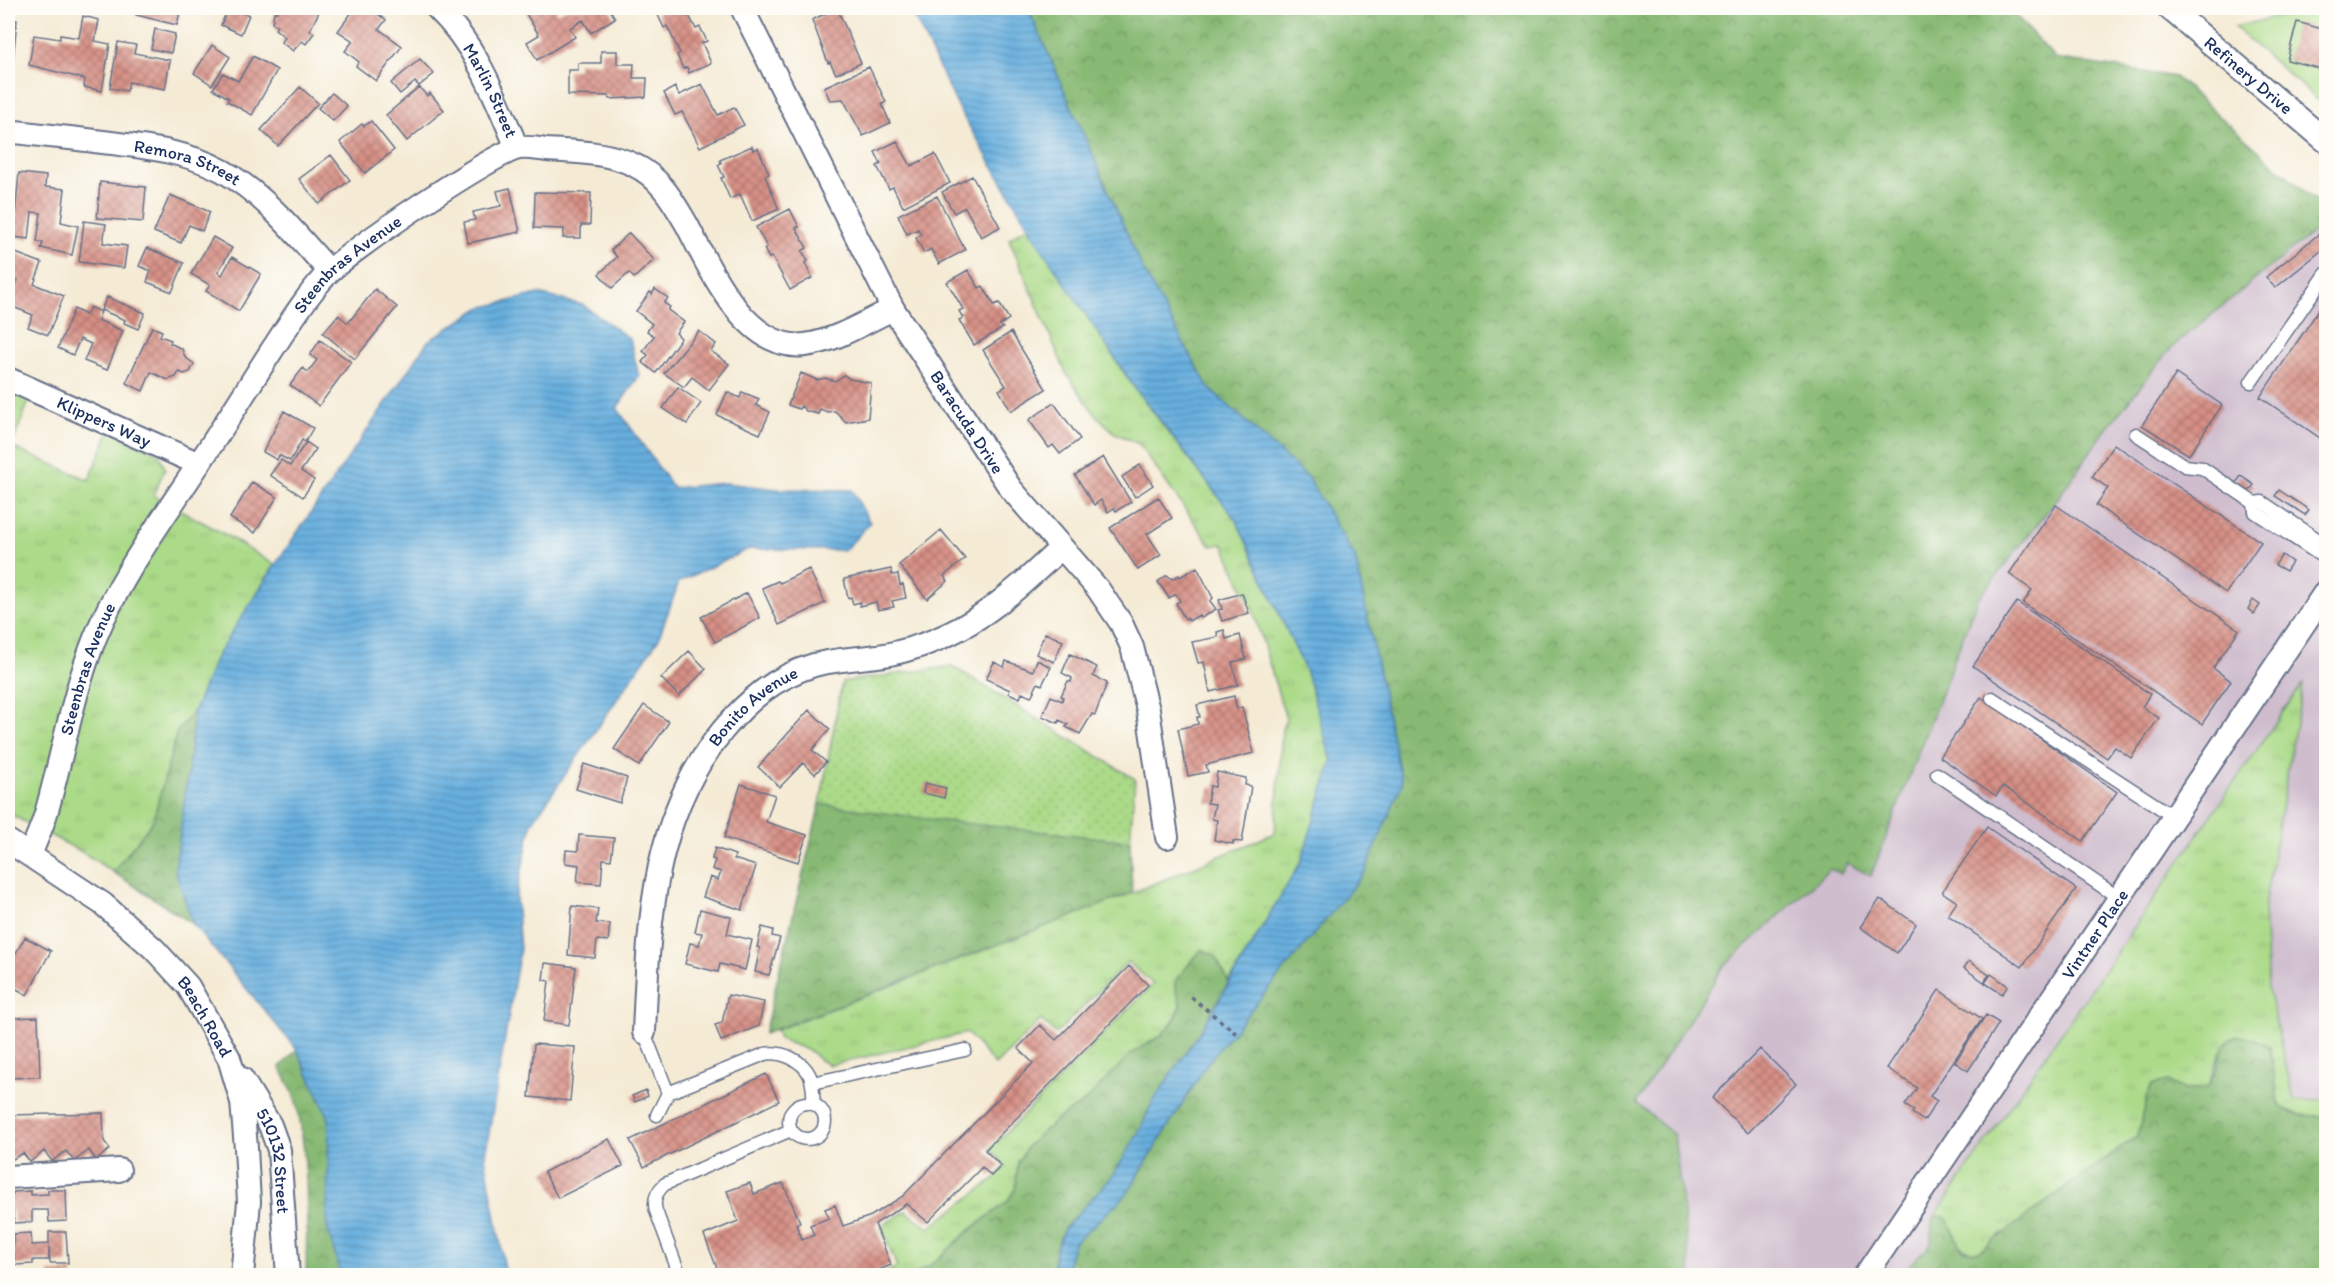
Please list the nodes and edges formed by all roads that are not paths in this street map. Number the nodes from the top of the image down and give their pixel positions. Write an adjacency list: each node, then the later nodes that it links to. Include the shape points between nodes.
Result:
1 (437, 8): 6 (street, Marlin Street, via 452,22 488,79)
2 (742, 8): 9 (street, Baracuda Drive)
3 (2169, 8): 5 (street, Refinery Drive)
4 (8, 131): 7 (street, Remora Street, via 141,147 182,155 222,170 258,196)
5 (2326, 141)
6 (518, 148): 7 (street, Steenbras Avenue, via 483,165 360,246); 9 (street, Steenbras Avenue, via 616,158 656,179 669,194 722,289 747,322 774,340 801,346 825,340)
7 (329, 271): 13 (street, Steenbras Avenue, via 292,319)
8 (2326, 274): 11 (lane)
9 (893, 309): 16 (street, Baracuda Drive, via 1011,489)
10 (8, 379): 13 (street, Klippers Way)
11 (2251, 382)
12 (2136, 434): 14 (lane, via 2185,466 2202,468)
13 (199, 464): 24 (street, Steenbras Avenue, via 129,573 95,638 80,679 46,814)
14 (2254, 503): 15 (lane, via 2262,502); 17 (lane, via 2255,512)
15 (2326, 545)
16 (1061, 548): 22 (street, Baracuda Drive, via 1112,607 1132,647 1148,710); 26 (street, Bonito Avenue, via 981,618 953,633 891,654 815,665 786,676 740,710 688,784 664,843 652,902)
17 (2326, 559)
18 (2326, 591): 21 (street, Vintner Place)
19 (1992, 698): 21 (lane)
20 (1937, 774): 25 (lane)
21 (2174, 817): 25 (street, Vintner Place)
22 (1167, 837)
23 (8, 841): 24 (street, Beach Road)
24 (30, 855): 28 (street, Beach Road, via 103,904 154,949 188,986)
25 (2119, 898): 39 (street, Vintner Place)
26 (644, 1032): 30 (lane)
27 (965, 1050): 29 (lane)
28 (229, 1058): 36 (street, Beach Road, via 242,1102 246,1148 249,1202); 37 (street, 510132 Street, via 270,1125 279,1150)
29 (812, 1083): 30 (lane, via 809,1073 794,1060 772,1053); 31 (lane)
30 (668, 1094): 32 (lane)
31 (814, 1104): 33 (lane, via 799,1104 792,1109); 33 (lane, via 825,1120 820,1133 801,1139)
32 (657, 1115)
33 (791, 1130): 38 (lane, via 665,1184 657,1192 654,1205)
34 (119, 1170): 35 (street)
35 (8, 1177)
36 (243, 1275)
37 (288, 1275)
38 (680, 1275)
39 (1865, 1275)

